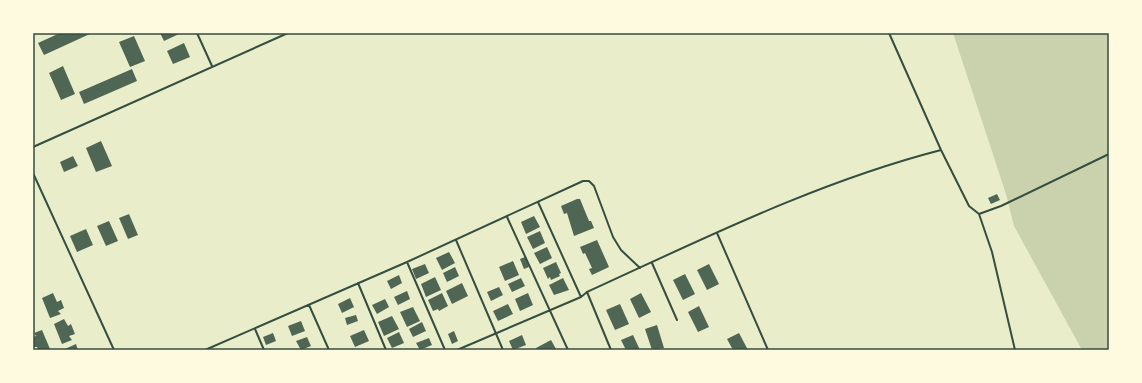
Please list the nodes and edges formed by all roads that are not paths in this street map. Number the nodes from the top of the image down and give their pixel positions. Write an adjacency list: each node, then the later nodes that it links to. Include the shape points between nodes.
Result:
1 (197, 33): 4 (lane)
2 (288, 33): 4 (lane)
3 (889, 33): 6 (lane)
4 (212, 66): 5 (lane)
5 (33, 147)
6 (941, 150): 10 (lane, via 969,206); 12 (lane, via 908,158 783,203)
7 (1109, 154): 10 (lane)
8 (33, 173): 26 (lane)
9 (538, 202): 11 (lane); 16 (lane, via 583,181 589,181 594,186 612,237 621,250); 19 (lane)
10 (979, 214): 37 (lane, via 992,252)
11 (507, 217): 13 (lane); 21 (lane)
12 (717, 233): 15 (lane); 36 (lane)
13 (456, 240): 14 (lane); 24 (lane)
14 (406, 262): 17 (lane); 31 (lane)
15 (652, 263): 16 (lane); 22 (lane)
16 (640, 268): 18 (lane)
17 (358, 283): 20 (lane); 30 (lane)
18 (587, 292): 19 (lane); 35 (lane)
19 (581, 297): 21 (lane)
20 (309, 305): 23 (lane); 29 (lane)
21 (550, 310): 24 (lane); 34 (lane)
22 (677, 320)
23 (255, 329): 25 (lane); 28 (lane)
24 (496, 333): 32 (lane); 33 (lane)
25 (209, 349): 27 (lane)
26 (114, 350)
27 (205, 350)
28 (264, 350)
29 (329, 350)
30 (386, 350)
31 (445, 350)
32 (457, 350)
33 (504, 350)
34 (568, 350)
35 (612, 350)
36 (768, 350)
37 (1015, 350)

